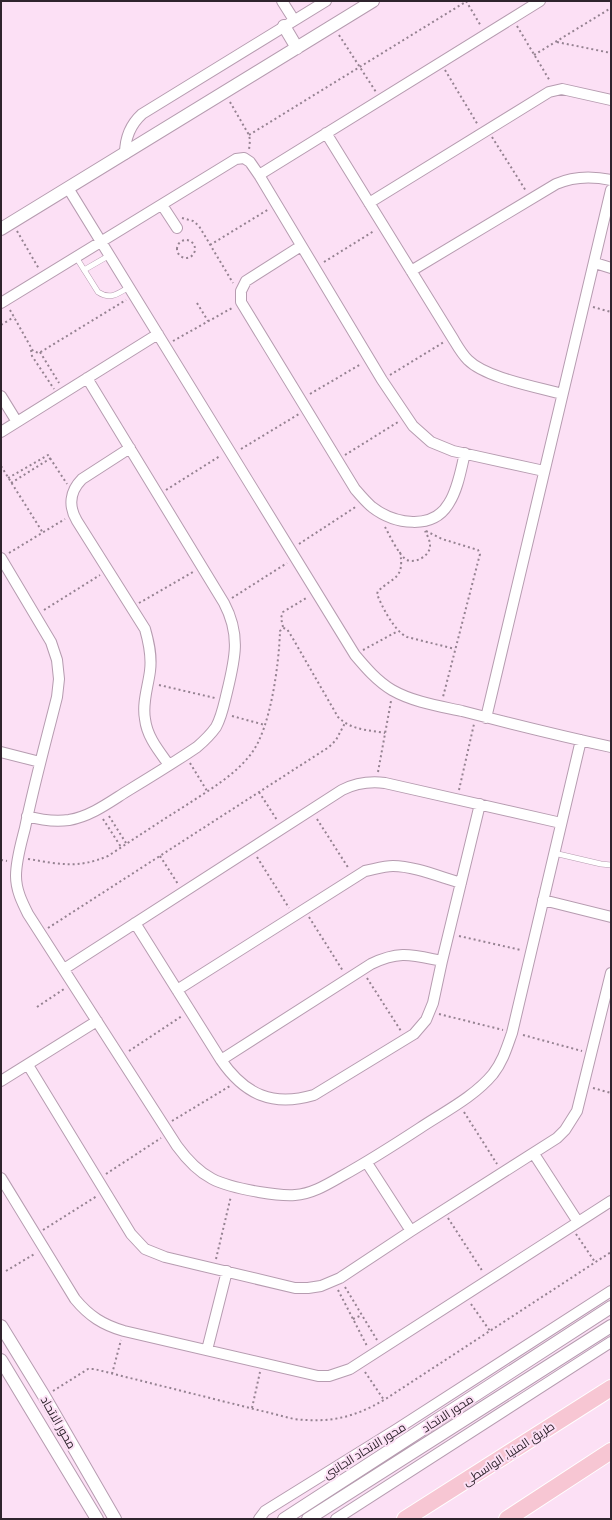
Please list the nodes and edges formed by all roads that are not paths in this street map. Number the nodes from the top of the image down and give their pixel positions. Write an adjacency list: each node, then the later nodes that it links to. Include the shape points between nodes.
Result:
1 (282, 1): 5 (street)
2 (326, 1): 5 (street)
3 (373, 1): 6 (street)
4 (540, 1): 8 (street)
5 (289, 23): 6 (street); 9 (street, via 142,114 132,124 126,139)
6 (297, 48): 9 (street)
7 (611, 100): 14 (street, via 570,90 555,90)
8 (326, 133): 10 (street); 14 (street)
9 (125, 154): 12 (street)
10 (259, 175): 15 (street, via 248,159 236,159); 19 (street)
11 (611, 180): 25 (street, via 590,177 556,184)
12 (68, 188): 17 (street); 18 (street)
13 (611, 190): 22 (street)
14 (369, 203): 25 (street)
15 (162, 205): 16 (street); 18 (street)
16 (174, 224)
17 (1, 229)
18 (102, 242): 20 (street); 21 (street)
19 (301, 246): 35 (street, via 412,426 431,442); 35 (street, via 246,281 242,285 241,299 337,460 365,502 396,519 422,526 449,504)
20 (110, 255): 24 (lane); 26 (street)
21 (76, 257): 24 (lane); 27 (street)
22 (595, 263): 23 (street); 30 (street)
23 (611, 268)
24 (84, 270): 26 (lane, via 98,292 103,295)
25 (411, 271): 30 (street, via 468,360 500,377)
26 (132, 291): 28 (street)
27 (3, 302)
28 (158, 334): 29 (street); 38 (street, via 292,554 355,654 370,672 393,690 408,697)
29 (87, 378): 32 (street); 34 (street)
30 (562, 394): 36 (street)
31 (1, 396): 32 (street)
32 (17, 422): 33 (street)
33 (1, 432)
34 (130, 448): 43 (street, via 224,603 234,628 236,644 222,713 216,726 197,747); 43 (street, via 82,479 74,488 71,501 73,515 145,629 151,657 143,707 145,721 149,735)
35 (465, 453): 36 (street)
36 (544, 471): 38 (street)
37 (4, 556): 42 (street, via 51,642 57,660 57,697)
38 (486, 718): 39 (street)
39 (581, 740): 40 (street); 46 (street)
40 (611, 747)
41 (1, 752): 42 (street)
42 (40, 762): 45 (street)
43 (169, 765): 45 (street, via 84,816 56,821)
44 (480, 804): 46 (street); 49 (street); 52 (street, via 377,782 363,782 350,786)
45 (27, 816): 54 (street, via 16,876 18,890 28,914)
46 (561, 823): 47 (street)
47 (554, 853): 48 (lane); 50 (street)
48 (611, 865)
49 (461, 883): 53 (street); 56 (street, via 394,866 365,872)
50 (543, 900): 51 (street); 62 (street, via 512,1032 501,1062 483,1084 458,1103)
51 (611, 917)
52 (135, 923): 54 (street); 56 (street)
53 (442, 961): 58 (street, via 408,954 383,958); 58 (street, via 430,1012 420,1028 314,1095 288,1100 261,1095 238,1082)
54 (64, 969): 57 (street)
55 (611, 973): 61 (street, via 577,1111 569,1126)
56 (177, 990): 58 (street)
57 (97, 1021): 59 (street); 62 (street, via 188,1161 201,1173 217,1182 278,1195 295,1195 312,1192)
58 (220, 1060)
59 (28, 1065): 60 (street); 67 (street, via 131,1234 146,1249 165,1258)
60 (1, 1081)
61 (534, 1154): 65 (street); 66 (street)
62 (367, 1162): 66 (street)
63 (1, 1178): 73 (street, via 84,1310 109,1327)
64 (611, 1201): 65 (street)
65 (574, 1224): 73 (street, via 340,1373 318,1376)
66 (411, 1231): 67 (street, via 337,1280 315,1287 295,1288)
67 (227, 1271): 73 (street)
68 (611, 1291): 79 (street, محور الاتحاد الجانبى, via 265,1511)
69 (611, 1307): 80 (street, محور الاتحاد)
70 (1, 1326): 78 (street, محور الاتحاد)
71 (611, 1326): 81 (street, محور الاتحاد)
72 (611, 1342): 82 (street)
73 (207, 1350)
74 (1, 1360): 77 (street, محور الاتحاد)
75 (611, 1388): 83 (main road, طريق المنيا, الواسطى)
76 (611, 1451): 84 (main road)
77 (97, 1519)
78 (115, 1519)
79 (259, 1519)
80 (284, 1519)
81 (308, 1519)
82 (336, 1519)
83 (405, 1519)
84 (507, 1519)

